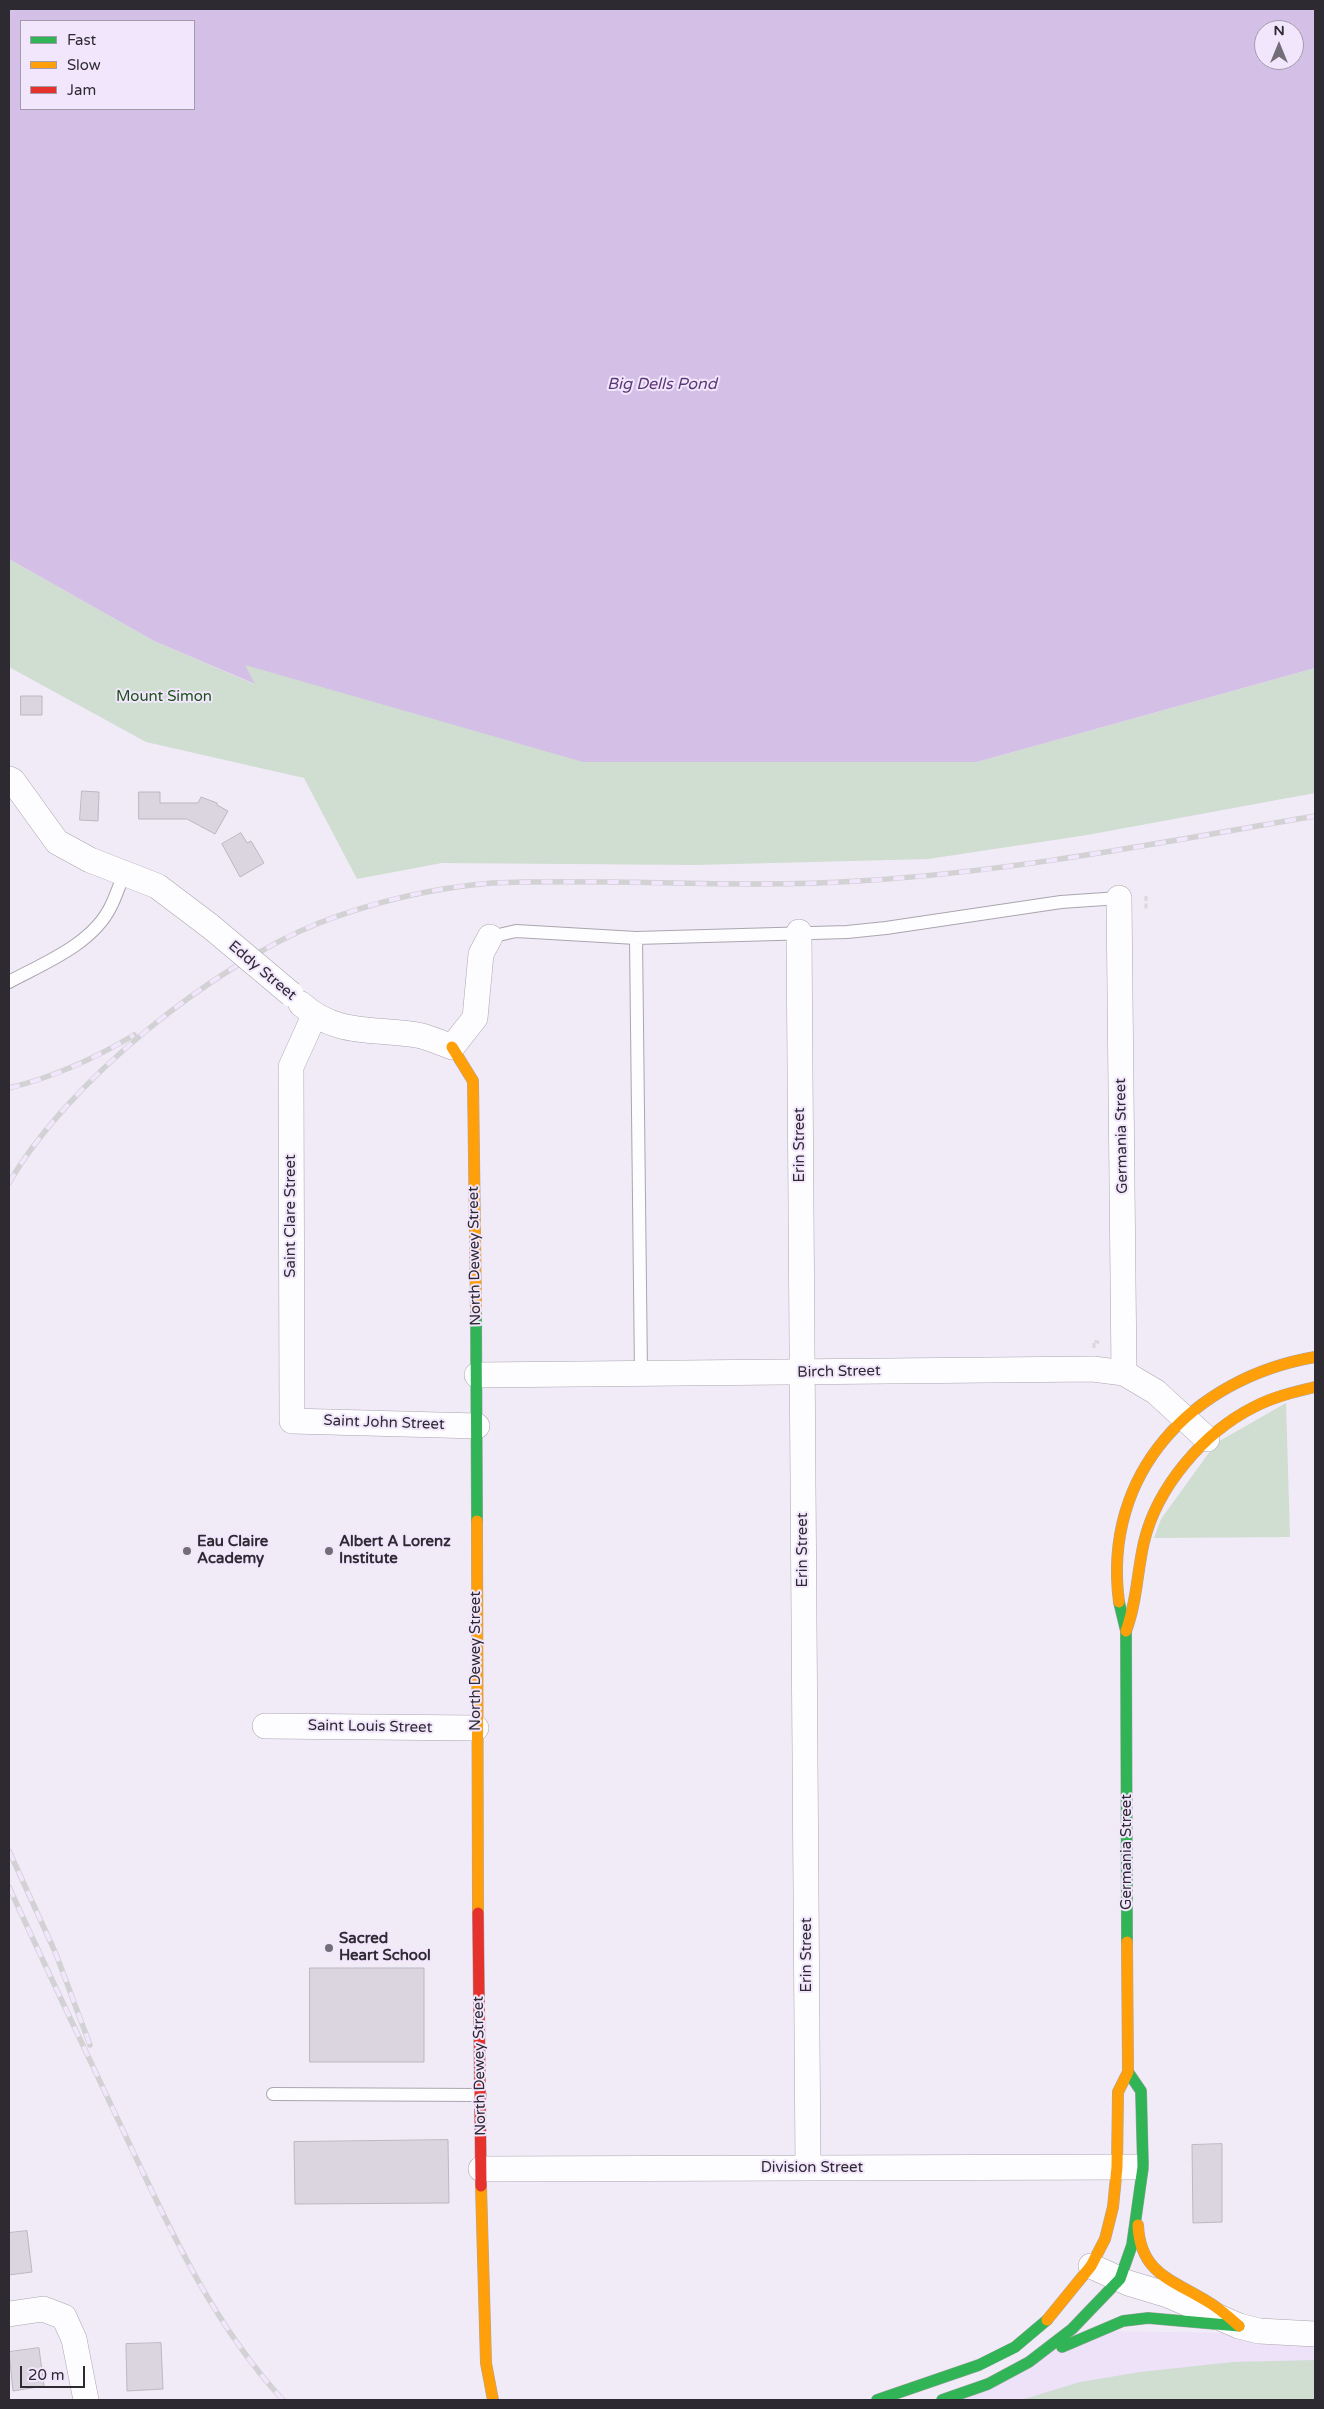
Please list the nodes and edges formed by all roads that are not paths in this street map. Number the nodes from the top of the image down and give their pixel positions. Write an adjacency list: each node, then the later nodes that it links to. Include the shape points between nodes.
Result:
1 (9, 779): 2 (street, Eddy Street, via 57,842)
2 (124, 873): 7 (lane, via 111,907 93,931); 8 (street, Eddy Street, bridge, via 156,886 210,926)
3 (1119, 898): 4 (lane, via 1061,902 886,928); 13 (street, Germania Street)
4 (799, 932): 6 (lane); 11 (street, Erin Street)
5 (490, 937): 6 (lane, via 516,931); 9 (street, via 481,954 475,1018)
6 (636, 938): 12 (lane)
7 (9, 982)
8 (314, 1016): 9 (street, via 354,1031 422,1036); 17 (street, Saint Clare Street, via 291,1067)
9 (452, 1047): 14 (main road, North Dewey Street, via 472,1082)
10 (1315, 1357): 16 (main road, via 1273,1365 1248,1376)
11 (802, 1372): 12 (street, Birch Street); 13 (street, Birch Street, via 1093,1369); 28 (street, Erin Street)
12 (641, 1373): 14 (street, Birch Street)
13 (1124, 1373): 16 (street, Birch Street, via 1156,1392)
14 (477, 1375): 18 (main road, North Dewey Street)
15 (1315, 1387): 19 (main road, via 1252,1407)
16 (1185, 1418): 19 (street, Birch Street); 20 (main road, Germania Street, via 1161,1441 1135,1485 1117,1543 1116,1583 1119,1610)
17 (292, 1421): 18 (street, Saint John Street)
18 (477, 1426): 22 (main road, North Dewey Street)
19 (1207, 1439): 20 (main road, Germania Street, via 1166,1491 1152,1519 1144,1542 1135,1611)
20 (1126, 1631): 23 (main road, Germania Street)
21 (265, 1726): 22 (street, Saint Louis Street)
22 (476, 1728): 25 (main road, North Dewey Street)
23 (1128, 2072): 26 (main road, via 1141,2091); 27 (main road, Germania Street, via 1118,2092)
24 (274, 2094): 25 (lane)
25 (480, 2095): 29 (main road, North Dewey Street)
26 (1143, 2166): 27 (street, Division Street); 30 (main road)
27 (1117, 2167): 28 (street, Division Street); 31 (main road, Germania Street, via 1113,2207 1105,2239)
28 (808, 2168): 29 (street, Division Street)
29 (481, 2169): 38 (main road, North Dewey Street, via 486,2363)
30 (1138, 2210): 32 (main road, via 1132,2245); 34 (main road, via 1139,2244 1153,2269 1221,2309)
31 (1091, 2266): 32 (street); 39 (main road, Germania Street, via 1053,2315 1015,2347 980,2364)
32 (1120, 2279): 34 (street, via 1168,2295); 36 (main road, via 1072,2329)
33 (9, 2314): 37 (street, via 43,2309 64,2317 74,2339)
34 (1239, 2326): 35 (street); 36 (main road, via 1148,2318 1123,2321)
35 (1315, 2334)
36 (1030, 2362): 40 (main road, via 988,2384)
37 (86, 2400)
38 (493, 2400)
39 (877, 2400)
40 (942, 2400)

